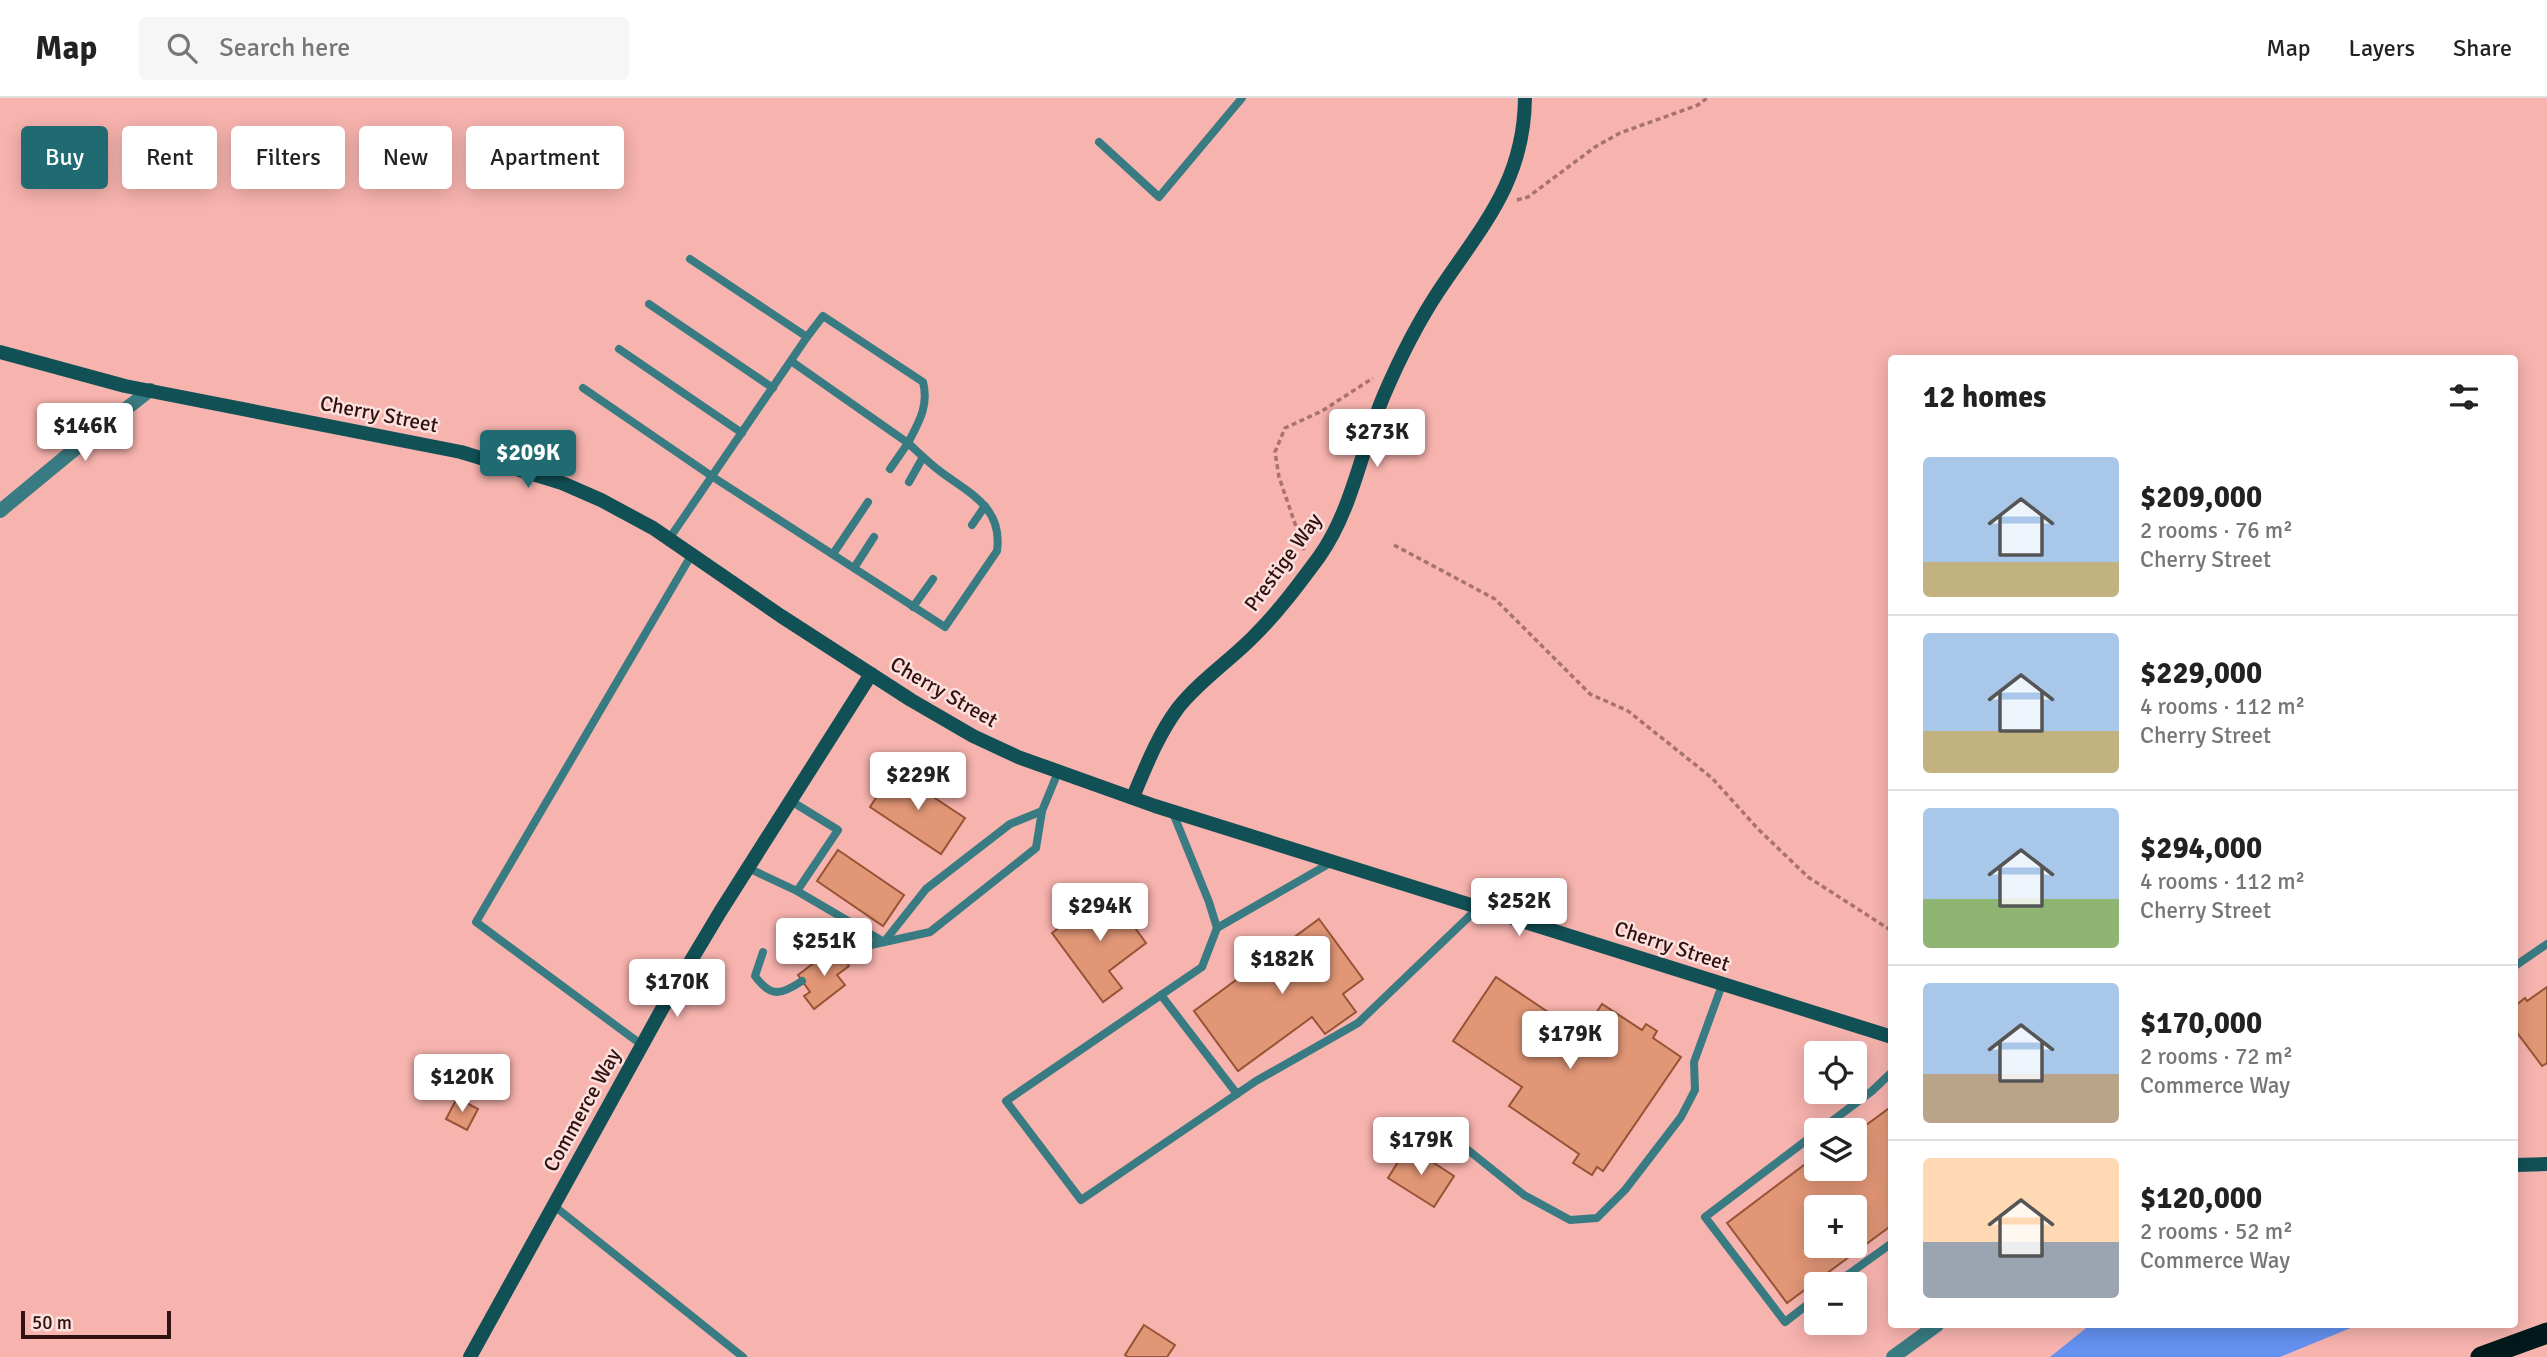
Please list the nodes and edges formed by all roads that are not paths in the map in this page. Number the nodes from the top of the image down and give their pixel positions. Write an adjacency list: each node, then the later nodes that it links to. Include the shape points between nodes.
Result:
1 (1242, 98): 3 (lane, via 1158,197)
2 (1525, 98): 32 (main road, Prestige Way, via 1515,167 1400,362 1334,535 1256,635 1179,707 1155,744)
3 (1099, 142)
4 (690, 259): 6 (lane)
5 (649, 304): 11 (lane)
6 (807, 337): 9 (lane); 14 (lane, via 822,316 923,382 925,409)
7 (619, 349): 13 (lane)
8 (0, 352): 12 (main road, Cherry Street)
9 (791, 361): 11 (lane); 14 (lane)
10 (583, 388): 17 (lane)
11 (773, 388): 13 (lane)
12 (150, 390): 21 (street); 24 (main road, Cherry Street, via 500,463 601,500)
13 (742, 433): 17 (lane)
14 (908, 443): 15 (lane); 16 (lane)
15 (923, 457): 18 (lane); 20 (lane)
16 (890, 469)
17 (713, 477): 24 (lane); 26 (lane)
18 (909, 482)
19 (868, 502): 26 (lane)
20 (985, 506): 22 (lane); 29 (lane, via 995,522 997,551 945,627)
21 (0, 512)
22 (972, 525)
23 (874, 537): 27 (lane)
24 (669, 539): 25 (main road, Cherry Street)
25 (692, 554): 30 (main road, Cherry Street); 50 (lane, via 476,922)
26 (833, 554): 27 (lane)
27 (854, 568): 29 (lane)
28 (933, 579): 29 (lane)
29 (914, 607)
30 (871, 674): 31 (main road, Cherry Street, via 973,736); 33 (main road, Commerce Way)
31 (1058, 772): 32 (main road, Cherry Street); 35 (lane)
32 (1133, 797): 34 (main road, Cherry Street)
33 (791, 801): 37 (main road, Commerce Way); 38 (lane, via 838,830)
34 (1172, 810): 36 (main road, Cherry Street); 40 (lane)
35 (1042, 811): 41 (lane, via 1010,824 926,889); 41 (lane, via 1036,848 930,932)
36 (1333, 862): 39 (main road, Cherry Street); 40 (lane)
37 (748, 868): 38 (lane); 50 (main road, Commerce Way)
38 (797, 891): 41 (lane)
39 (1479, 907): 47 (main road, Cherry Street); 52 (lane, via 1358,1023)
40 (1217, 928): 48 (lane, via 1202,967)
41 (884, 942): 44 (lane)
42 (2547, 943): 45 (lane)
43 (764, 952): 46 (lane, via 755,976 763,987 772,993)
44 (838, 952)
45 (2518, 964)
46 (802, 981)
47 (1723, 985): 49 (main road, Cherry Street); 54 (lane, via 1694,1062 1695,1090 1625,1190 1597,1217 1570,1220 1524,1195)
48 (1161, 995): 52 (lane); 52 (lane, via 1006,1101 1081,1200)
49 (1888, 1036)
50 (642, 1045): 58 (main road, Commerce Way)
51 (1888, 1076): 53 (lane)
52 (1237, 1094)
53 (1836, 1118)
54 (1447, 1133)
55 (1804, 1143): 61 (lane, via 1705,1217 1785,1322)
56 (2547, 1164): 57 (main road)
57 (2518, 1165)
58 (553, 1205): 64 (main road, Commerce Way); 65 (lane)
59 (1888, 1246): 60 (lane)
60 (1852, 1272)
61 (1804, 1307)
62 (1933, 1328): 66 (street)
63 (2547, 1333): 67 (highway)
64 (470, 1357)
65 (743, 1357)
66 (1893, 1357)
67 (2481, 1357)

